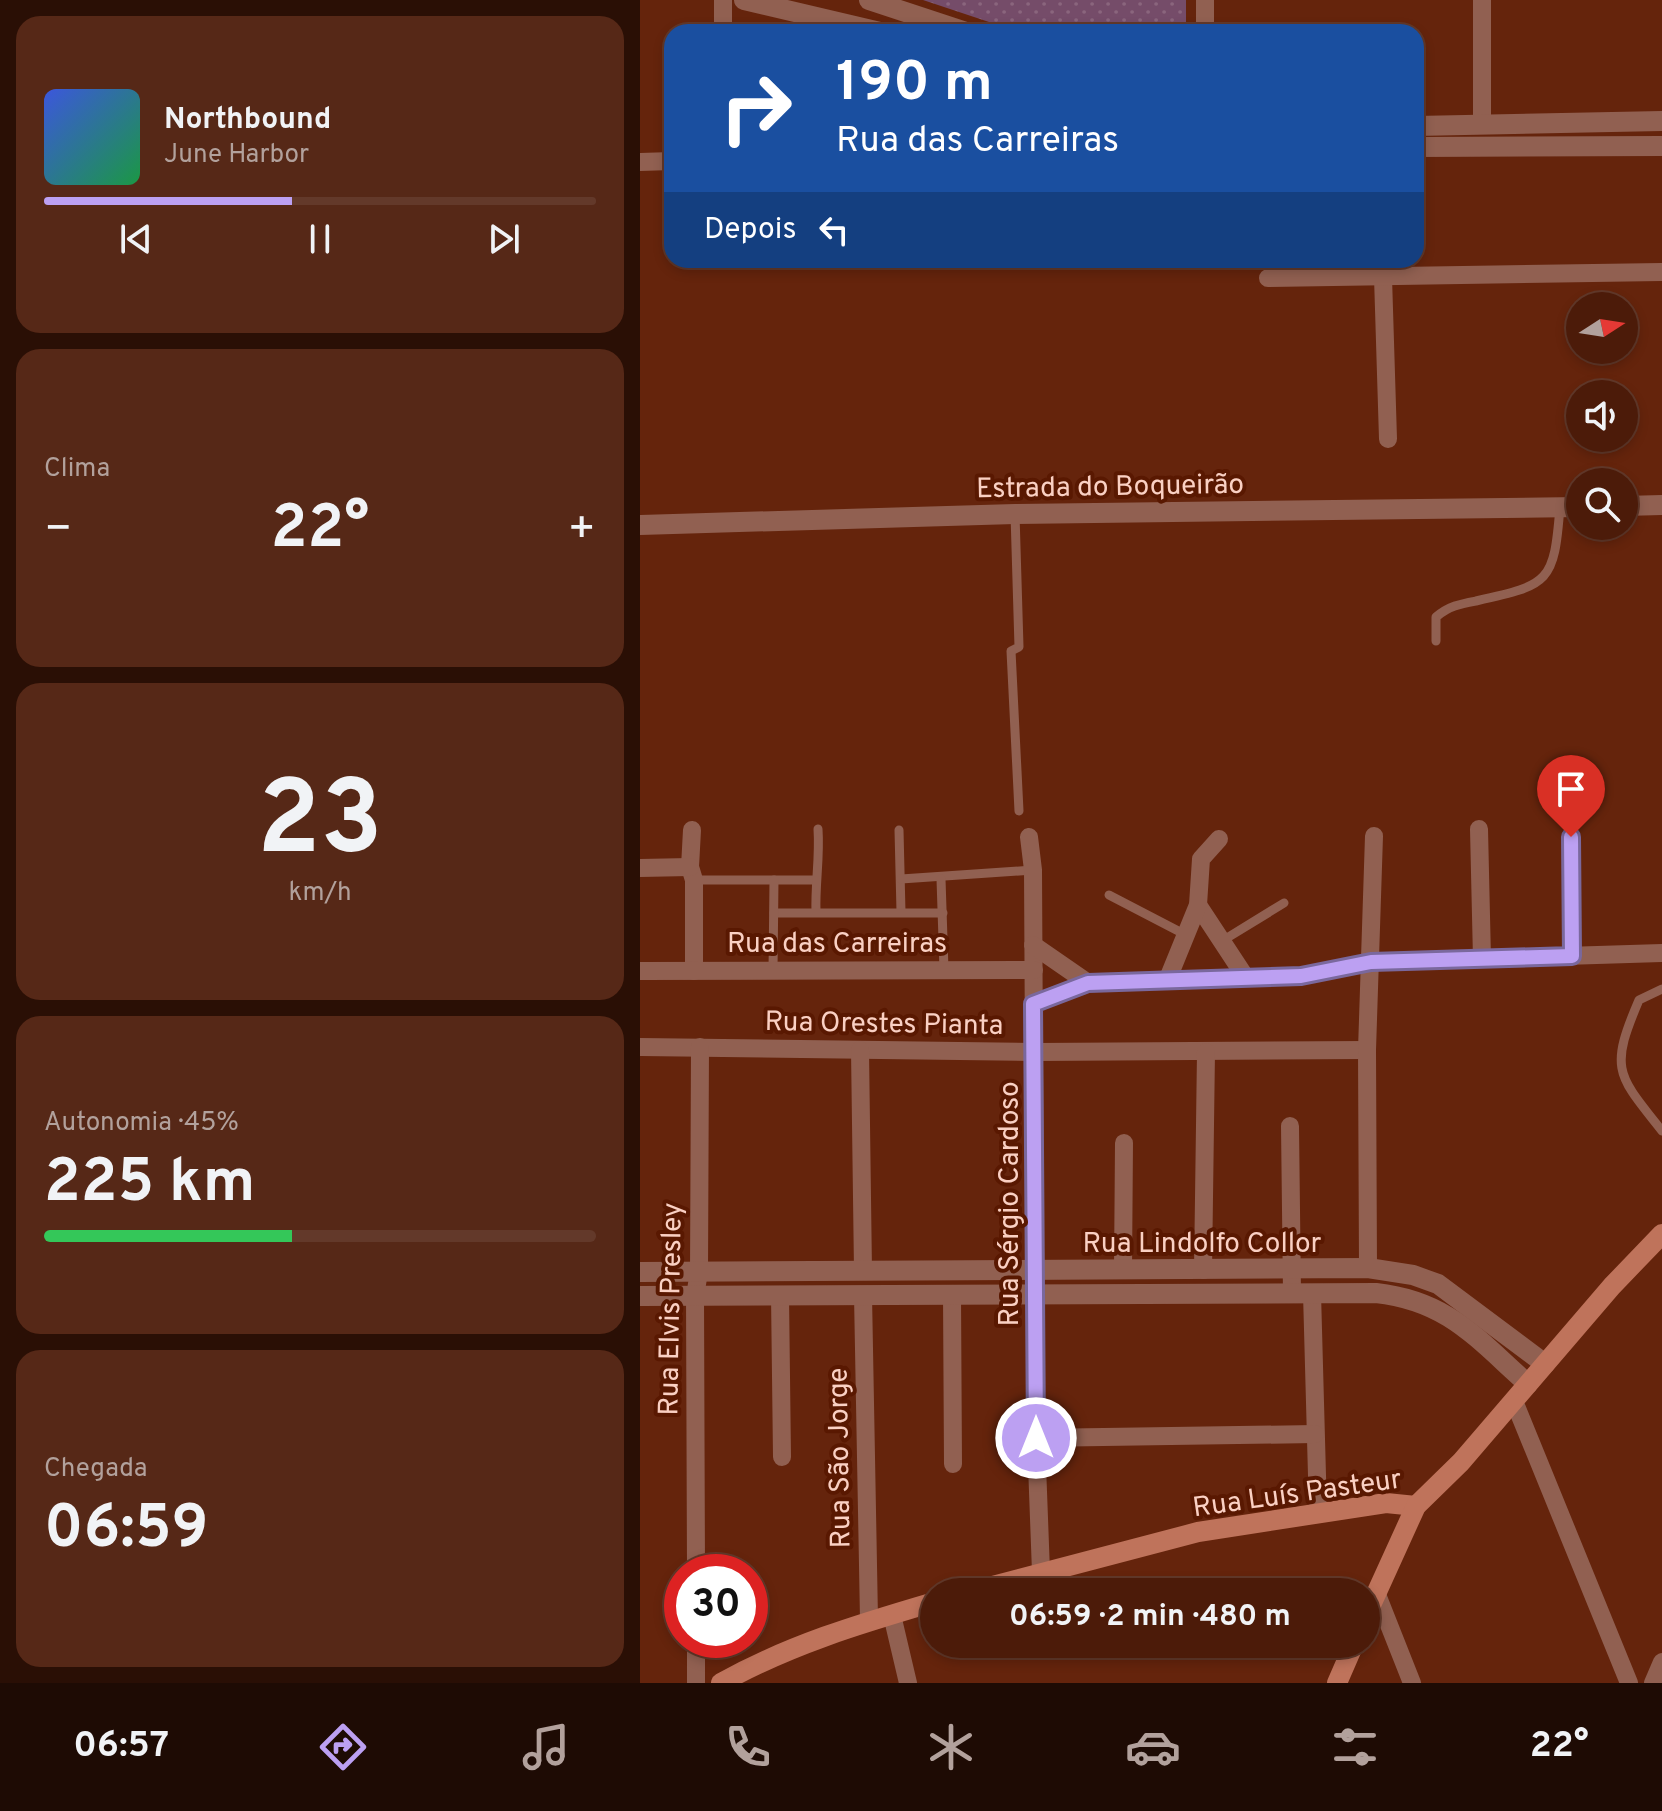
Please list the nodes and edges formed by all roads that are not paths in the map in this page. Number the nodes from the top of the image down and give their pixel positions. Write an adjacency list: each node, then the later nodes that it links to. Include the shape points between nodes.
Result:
1 (723, 0): 6 (street)
2 (744, 0): 7 (street)
3 (868, 0): 8 (street); 9 (street)
4 (1205, 0): 10 (street)
5 (1482, 0): 13 (street)
6 (723, 24)
7 (849, 24)
8 (870, 24)
9 (942, 24)
10 (1205, 24)
11 (1609, 121): 12 (street); 13 (street); 15 (street)
12 (1662, 121)
13 (1482, 124): 14 (street)
14 (1424, 126)
15 (1612, 146): 16 (street); 17 (street)
16 (1662, 146)
17 (1424, 147)
18 (664, 161): 19 (street)
19 (640, 162)
20 (1662, 272): 21 (street)
21 (1383, 277): 22 (street); 23 (street)
22 (1268, 278)
23 (1388, 439)
24 (1662, 505): 25 (street)
25 (1638, 506)
26 (1566, 507): 27 (street, Estrada do Boqueirão)
27 (1015, 514): 29 (street, Estrada do Boqueirão); 31 (lane, via 1019,647 1011,651)
28 (1566, 521): 30 (lane, via 1547,576 1524,591 1448,607 1436,617)
29 (640, 525)
30 (1436, 641)
31 (1019, 811)
32 (818, 829): 46 (lane, via 820,866)
33 (1479, 829): 59 (street)
34 (692, 830): 42 (street)
35 (899, 830): 43 (lane)
36 (1374, 836): 60 (street)
37 (1029, 837): 41 (street, Rua Sérgio Cardoso)
38 (1571, 837): 58 (street)
39 (1219, 839): 49 (street, via 1201,859)
40 (640, 868): 42 (street)
41 (1033, 870): 44 (lane); 56 (street, Rua Sérgio Cardoso)
42 (692, 873): 45 (lane); 64 (street)
43 (901, 879): 44 (lane); 51 (lane)
44 (941, 879): 53 (lane)
45 (774, 880): 46 (lane); 52 (lane)
46 (814, 880): 50 (lane)
47 (1109, 895): 54 (lane)
48 (1284, 903): 55 (lane)
49 (1198, 905): 54 (street); 55 (street)
50 (816, 912): 51 (lane); 52 (lane)
51 (901, 912): 53 (lane)
52 (774, 913): 65 (lane)
53 (943, 913): 61 (lane)
54 (1186, 935): 67 (street)
55 (1222, 941): 66 (street)
56 (1033, 945): 62 (street, Rua Sérgio Cardoso); 68 (street)
57 (1662, 953): 58 (street)
58 (1572, 956): 59 (street)
59 (1482, 959): 60 (street)
60 (1371, 962): 66 (street, via 1301,976); 74 (street)
61 (944, 970): 62 (street, Rua das Carreiras); 65 (street, Rua das Carreiras)
62 (1034, 970): 70 (street, Rua Sérgio Cardoso)
63 (640, 971): 64 (street, Rua das Carreiras)
64 (694, 971): 65 (street, Rua das Carreiras)
65 (773, 971)
66 (1246, 978): 67 (street)
67 (1167, 981): 68 (street)
68 (1088, 983): 70 (street)
69 (1662, 989): 78 (lane, via 1639,1000 1619,1055 1626,1085)
70 (1033, 1004): 75 (street, Rua Sérgio Cardoso)
71 (640, 1047): 72 (street, Rua Orestes Pianta)
72 (700, 1047): 73 (street, Rua Orestes Pianta); 88 (street, Rua Elvis Presley)
73 (860, 1050): 75 (street, Rua Orestes Pianta); 85 (street)
74 (1367, 1050): 76 (street, Rua Orestes Pianta); 81 (street)
75 (1036, 1052): 76 (street, Rua Orestes Pianta); 86 (street, Rua Sérgio Cardoso)
76 (1206, 1052): 84 (street)
77 (1290, 1126): 82 (street)
78 (1662, 1131)
79 (1124, 1143): 83 (street)
80 (1662, 1234): 96 (main road, Rua Luís Pasteur)
81 (1368, 1268): 82 (street, Rua Lindolfo Collor); 96 (street, Rua Lindolfo Collor, via 1438,1284)
82 (1289, 1269): 84 (street, Rua Lindolfo Collor); 89 (street)
83 (1123, 1270): 84 (street, Rua Lindolfo Collor); 86 (street, Rua Lindolfo Collor)
84 (1203, 1270)
85 (863, 1271): 86 (street, Rua Lindolfo Collor); 88 (street, Rua Lindolfo Collor)
86 (1036, 1271): 90 (street, Rua Sérgio Cardoso)
87 (640, 1272): 88 (street, Rua Lindolfo Collor)
88 (699, 1272): 95 (street, Rua Elvis Presley)
89 (1302, 1293): 90 (street, Rua Lindolfo Collor); 97 (street, Rua Lindolfo Collor, via 1376,1293 1430,1304); 99 (street)
90 (1036, 1294): 93 (street, Rua Lindolfo Collor); 100 (street, Rua Sérgio Cardoso)
91 (780, 1295): 92 (street, Rua Lindolfo Collor); 95 (street, Rua Lindolfo Collor); 101 (street)
92 (863, 1295): 93 (street, Rua Lindolfo Collor); 112 (street, Rua São Jorge)
93 (952, 1295): 102 (street)
94 (640, 1296): 95 (street, Rua Lindolfo Collor)
95 (695, 1296): 105 (street, Rua Elvis Presley)
96 (1545, 1364): 97 (main road, Rua Luís Pasteur)
97 (1528, 1384): 98 (main road, Rua Luís Pasteur)
98 (1514, 1401): 103 (main road, Rua Luís Pasteur); 121 (street)
99 (1315, 1434): 100 (street); 104 (street)
100 (1036, 1438): 106 (street, Rua Sérgio Cardoso)
101 (782, 1457)
102 (953, 1464)
103 (1416, 1506): 104 (main road, Rua Luís Pasteur, via 1386,1503); 108 (main road)
104 (1318, 1512): 106 (main road, Rua Luís Pasteur, via 1198,1532)
105 (696, 1554)
106 (1041, 1572): 107 (main road, Rua Luís Pasteur)
107 (1020, 1578)
108 (1380, 1583)
109 (1380, 1602): 120 (street)
110 (920, 1606): 111 (main road)
111 (892, 1615): 112 (main road); 118 (street)
112 (869, 1619): 117 (main road, via 764,1659)
113 (696, 1658): 116 (street)
114 (1348, 1658): 119 (main road)
115 (1662, 1662): 122 (street)
116 (696, 1683)
117 (721, 1683)
118 (908, 1683)
119 (1337, 1683)
120 (1412, 1683)
121 (1629, 1683)
122 (1653, 1683)

